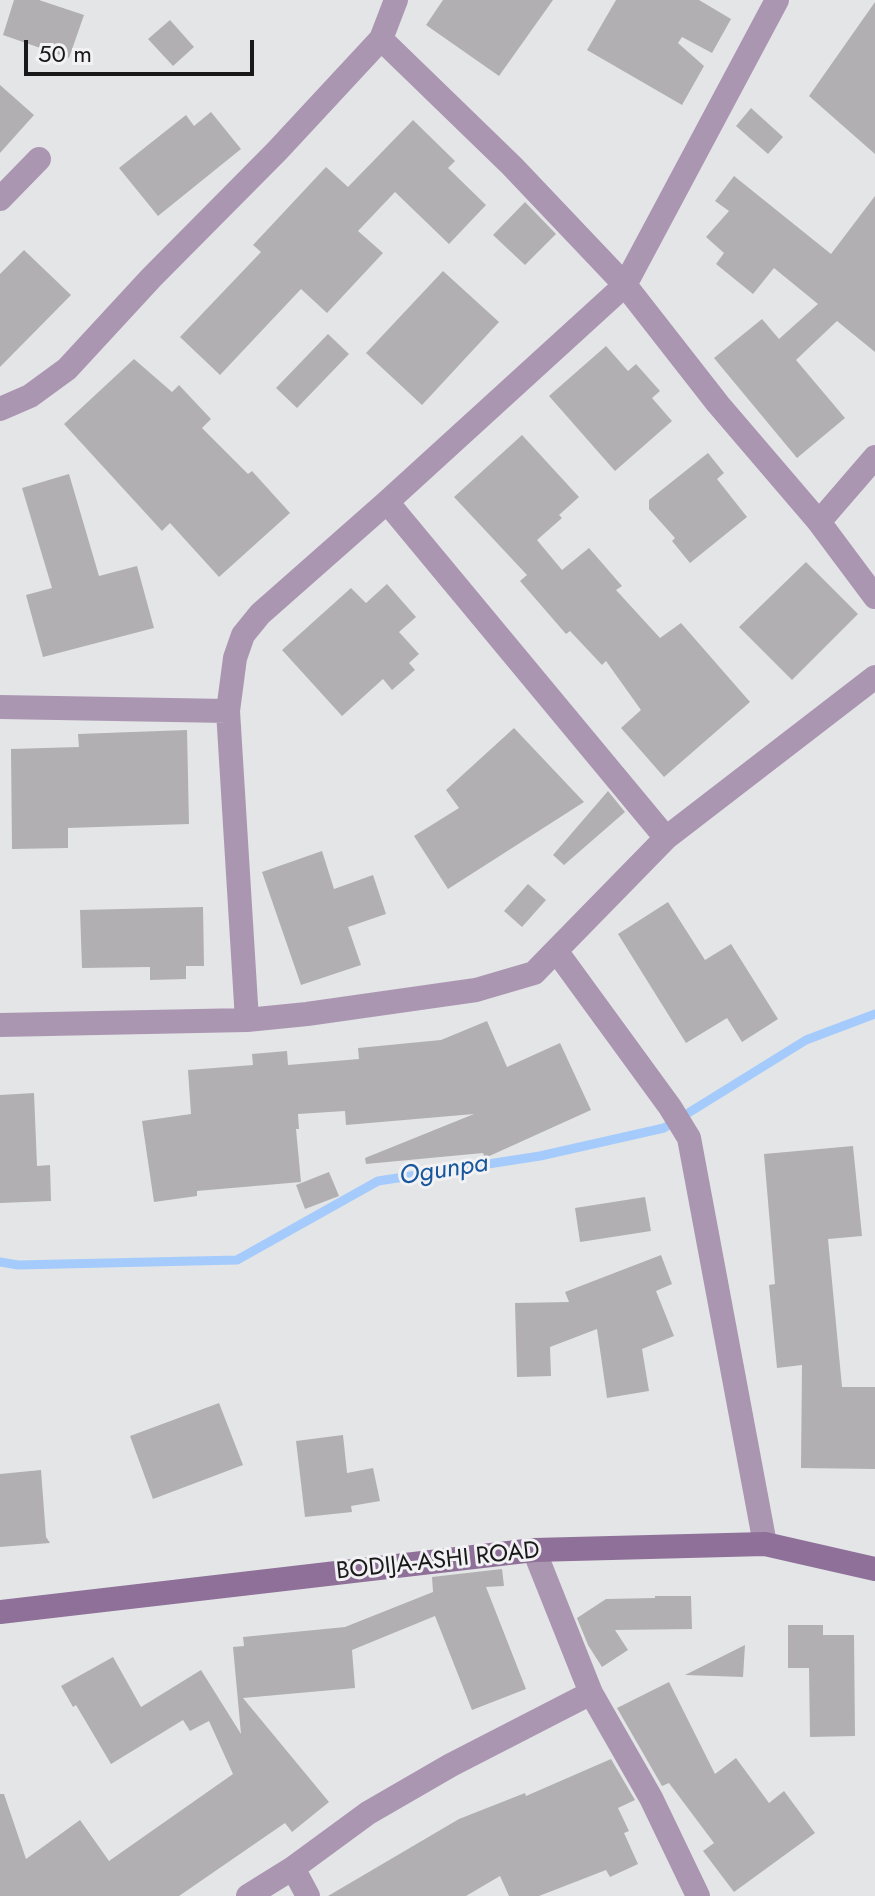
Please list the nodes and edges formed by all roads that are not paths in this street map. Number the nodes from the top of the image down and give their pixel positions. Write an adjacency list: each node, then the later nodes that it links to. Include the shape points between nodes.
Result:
1 (396, 0): 3 (street)
2 (777, 0): 6 (street)
3 (381, 39): 6 (street); 7 (street, via 67,369 30,396)
4 (39, 159): 5 (street)
5 (0, 199)
6 (625, 285): 9 (street); 10 (street)
7 (0, 409)
8 (875, 457): 10 (street)
9 (387, 502): 14 (street, via 251,624 235,658); 15 (street)
10 (819, 522): 11 (street)
11 (875, 597)
12 (875, 677): 15 (street)
13 (0, 707): 14 (street)
14 (228, 711): 17 (street)
15 (666, 838): 16 (street)
16 (557, 952): 17 (street, via 534,973 476,990); 19 (street, via 689,1138)
17 (247, 1020): 18 (street)
18 (0, 1025)
19 (765, 1544): 20 (street, BODIJA-ASHI ROAD); 21 (street, BODIJA-ASHI ROAD)
20 (534, 1550): 22 (street, BODIJA-ASHI ROAD); 23 (street)
21 (875, 1569)
22 (0, 1612)
23 (591, 1693): 24 (street, via 368,1813); 27 (street, via 651,1798)
24 (293, 1868): 25 (street); 26 (street)
25 (248, 1896)
26 (308, 1896)
27 (698, 1896)

